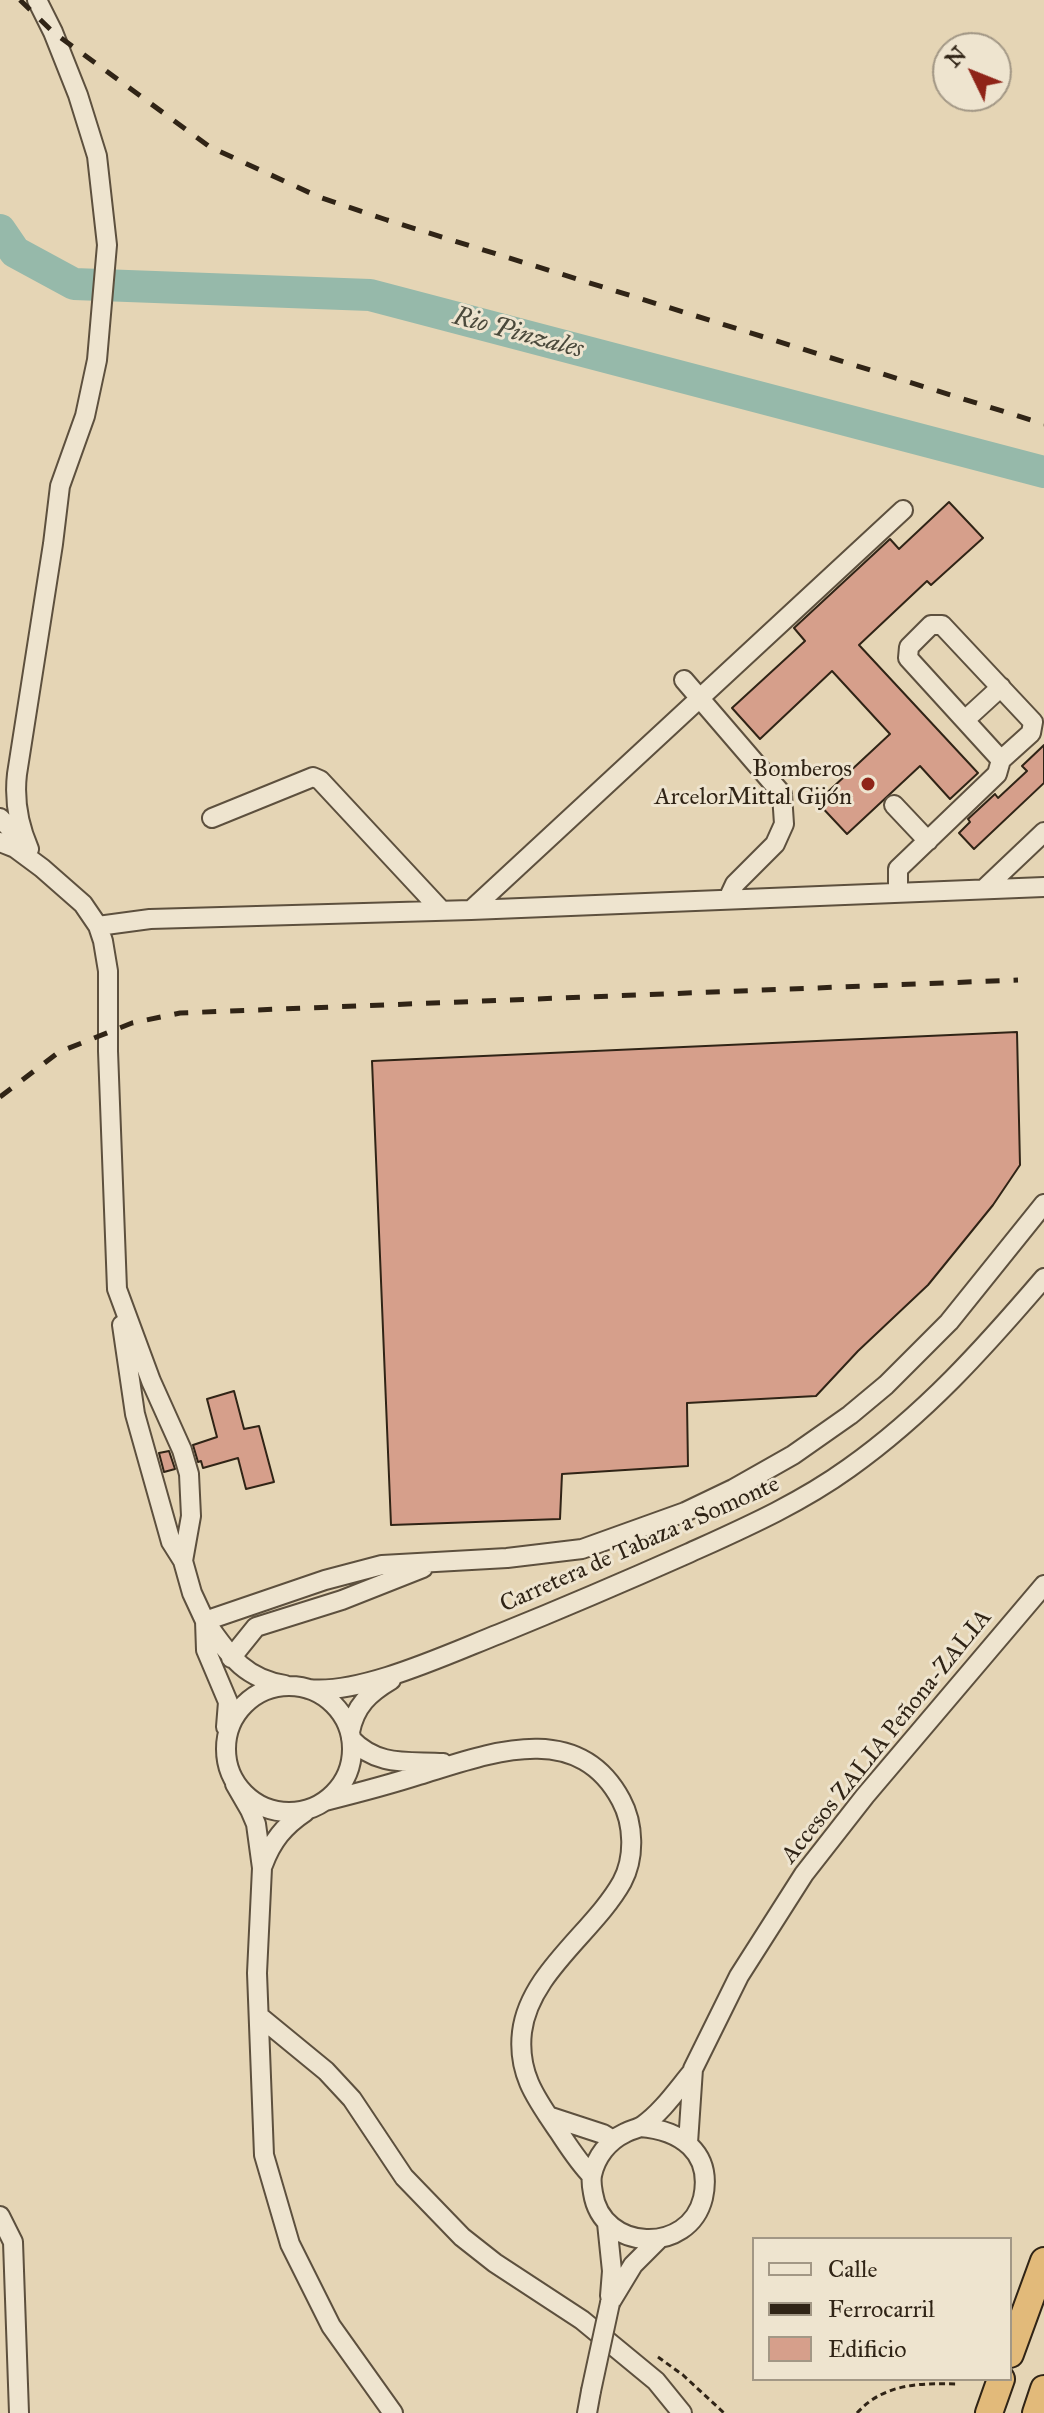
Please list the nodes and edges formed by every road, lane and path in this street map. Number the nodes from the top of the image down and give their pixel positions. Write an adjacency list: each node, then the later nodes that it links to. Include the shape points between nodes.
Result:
1 (37, 0): 7 (street, via 78,95 97,156 107,245 97,360 85,416 60,486)
2 (903, 510): 5 (street)
3 (684, 680): 5 (street)
4 (1001, 687): 6 (street); 6 (street, via 942,625 931,625 909,647 908,658); 8 (street, via 1033,722 1031,733)
5 (699, 698): 21 (street, via 782,794 784,824 775,844 735,884); 23 (street)
6 (965, 720): 8 (street)
7 (19, 758): 9 (street); 16 (street, via 15,800)
8 (1001, 760): 14 (street, via 997,774)
9 (0, 788)
10 (894, 805): 14 (street)
11 (0, 818): 16 (street)
12 (212, 818): 22 (street, via 308,778 320,780)
13 (1044, 832): 19 (street)
14 (928, 841): 20 (street, via 898,869)
15 (0, 842): 17 (street)
16 (29, 849): 17 (street)
17 (42, 868): 24 (street, via 83,904)
18 (1044, 887): 19 (street)
19 (984, 889): 20 (street)
20 (898, 893): 21 (street)
21 (728, 899): 23 (street)
22 (441, 910): 23 (street); 24 (street, via 150,919)
23 (471, 910)
24 (98, 926): 27 (street, via 108,971)
25 (1044, 1204): 28 (street, via 939,1332 886,1385 793,1455 685,1512 582,1549)
26 (1044, 1278): 33 (street, Carretera de Tabaza a Somonte, via 921,1411 849,1468 780,1511 587,1599)
27 (117, 1289): 29 (street, via 135,1414 171,1542); 29 (street, via 189,1474 191,1516)
28 (446, 1560): 31 (street, via 382,1565); 32 (street, via 256,1627)
29 (183, 1561): 31 (street)
30 (1044, 1585): 43 (street, Accesos ZALIA Peñona-ZALIA, via 804,1874 739,1976)
31 (205, 1621): 32 (street); 36 (street, via 206,1650 228,1702)
32 (231, 1658): 34 (street, via 257,1677)
33 (415, 1667): 34 (street, Carretera de Tabaza a Somonte, via 338,1690); 35 (street, Carretera de Tabaza a Somonte, via 372,1691 357,1712)
34 (300, 1687): 35 (street, via 335,1706); 36 (street, via 259,1693 230,1723)
35 (351, 1736): 37 (street, via 372,1756); 39 (street, via 348,1771)
36 (225, 1744): 38 (street, via 226,1765)
37 (454, 1764): 39 (street); 44 (street, via 525,1748 576,1756 604,1776 629,1817 632,1834 624,1877 537,1989 526,2011 525,2072)
38 (235, 1784): 40 (street, via 267,1810); 41 (street, via 256,1824)
39 (325, 1801): 40 (street)
40 (307, 1810): 41 (street, via 270,1845)
41 (262, 1868): 42 (street)
42 (259, 2016): 59 (street, via 264,2155 290,2244 331,2326); 61 (street, via 352,2099 404,2177 462,2237 582,2320 656,2381)
43 (693, 2069): 45 (street); 47 (street, Accesos ZALIA Peñona-ZALIA)
44 (548, 2116): 46 (street); 48 (street)
45 (640, 2127): 46 (street); 47 (street, via 675,2134)
46 (613, 2140): 48 (street)
47 (688, 2143): 51 (street, via 703,2169 702,2200 686,2226)
48 (592, 2176): 50 (street, via 594,2198)
49 (0, 2216): 58 (street, via 13,2242)
50 (607, 2223): 51 (street, via 631,2238); 53 (street)
51 (659, 2239): 53 (street, via 633,2265)
52 (1044, 2261): 54 (highway)
53 (610, 2303): 60 (street, bridge)
54 (1012, 2349)
55 (1000, 2381): 63 (highway)
56 (958, 2384): 62 (path, via 899,2386)
57 (1044, 2389): 64 (highway)
58 (19, 2413)
59 (393, 2413)
60 (587, 2413)
61 (682, 2413)
62 (857, 2413)
63 (989, 2413)
64 (1036, 2413)

